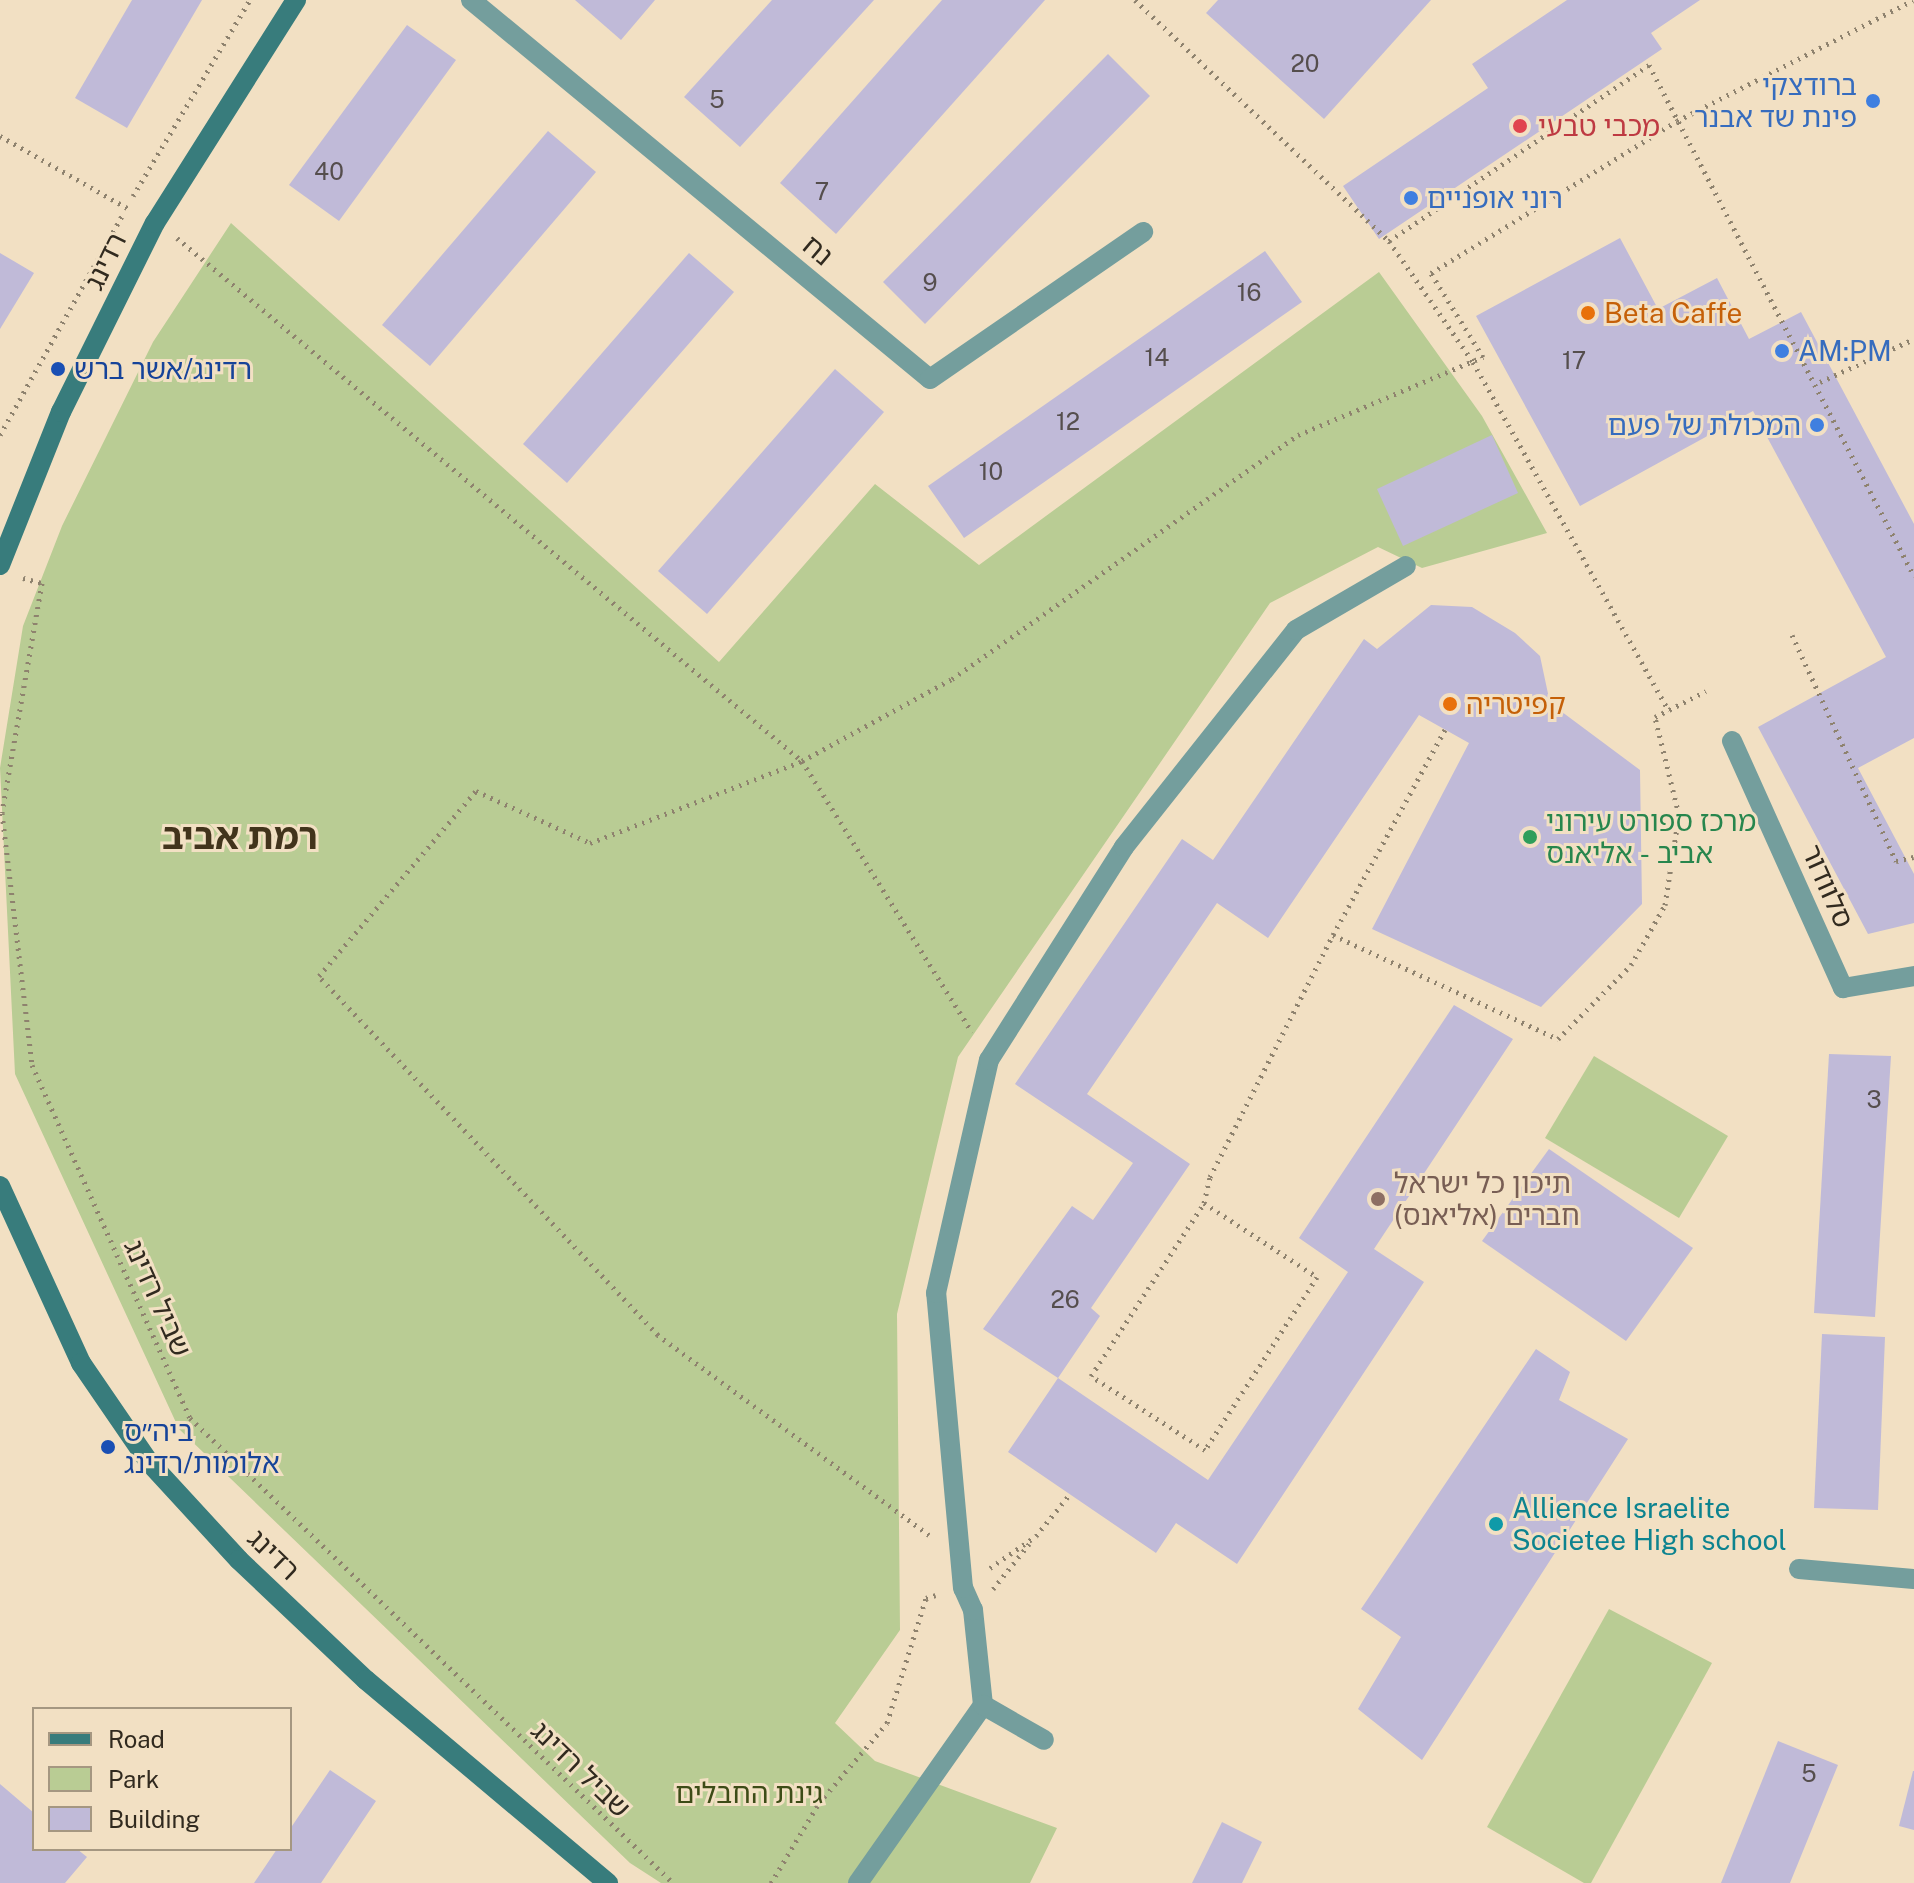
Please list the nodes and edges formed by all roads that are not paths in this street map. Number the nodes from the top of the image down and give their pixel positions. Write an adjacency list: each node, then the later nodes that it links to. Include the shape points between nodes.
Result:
1 (296, 0): 5 (street, רדינג, via 155,223 61,412)
2 (471, 0): 3 (street, נח, via 930,379)
3 (1143, 232)
4 (1406, 566): 11 (street, via 1296,630 1124,847 989,1060 936,1293 966,1562 963,1588 973,1610)
5 (7, 570)
6 (1732, 741): 7 (street, סלוודור, via 1843,988)
7 (1914, 976)
8 (0, 1186): 13 (street, רדינג, via 81,1363 148,1461 239,1560 366,1680)
9 (1799, 1569): 10 (street)
10 (1914, 1579)
11 (983, 1705): 12 (street); 14 (street)
12 (1044, 1740)
13 (608, 1883)
14 (858, 1883)

